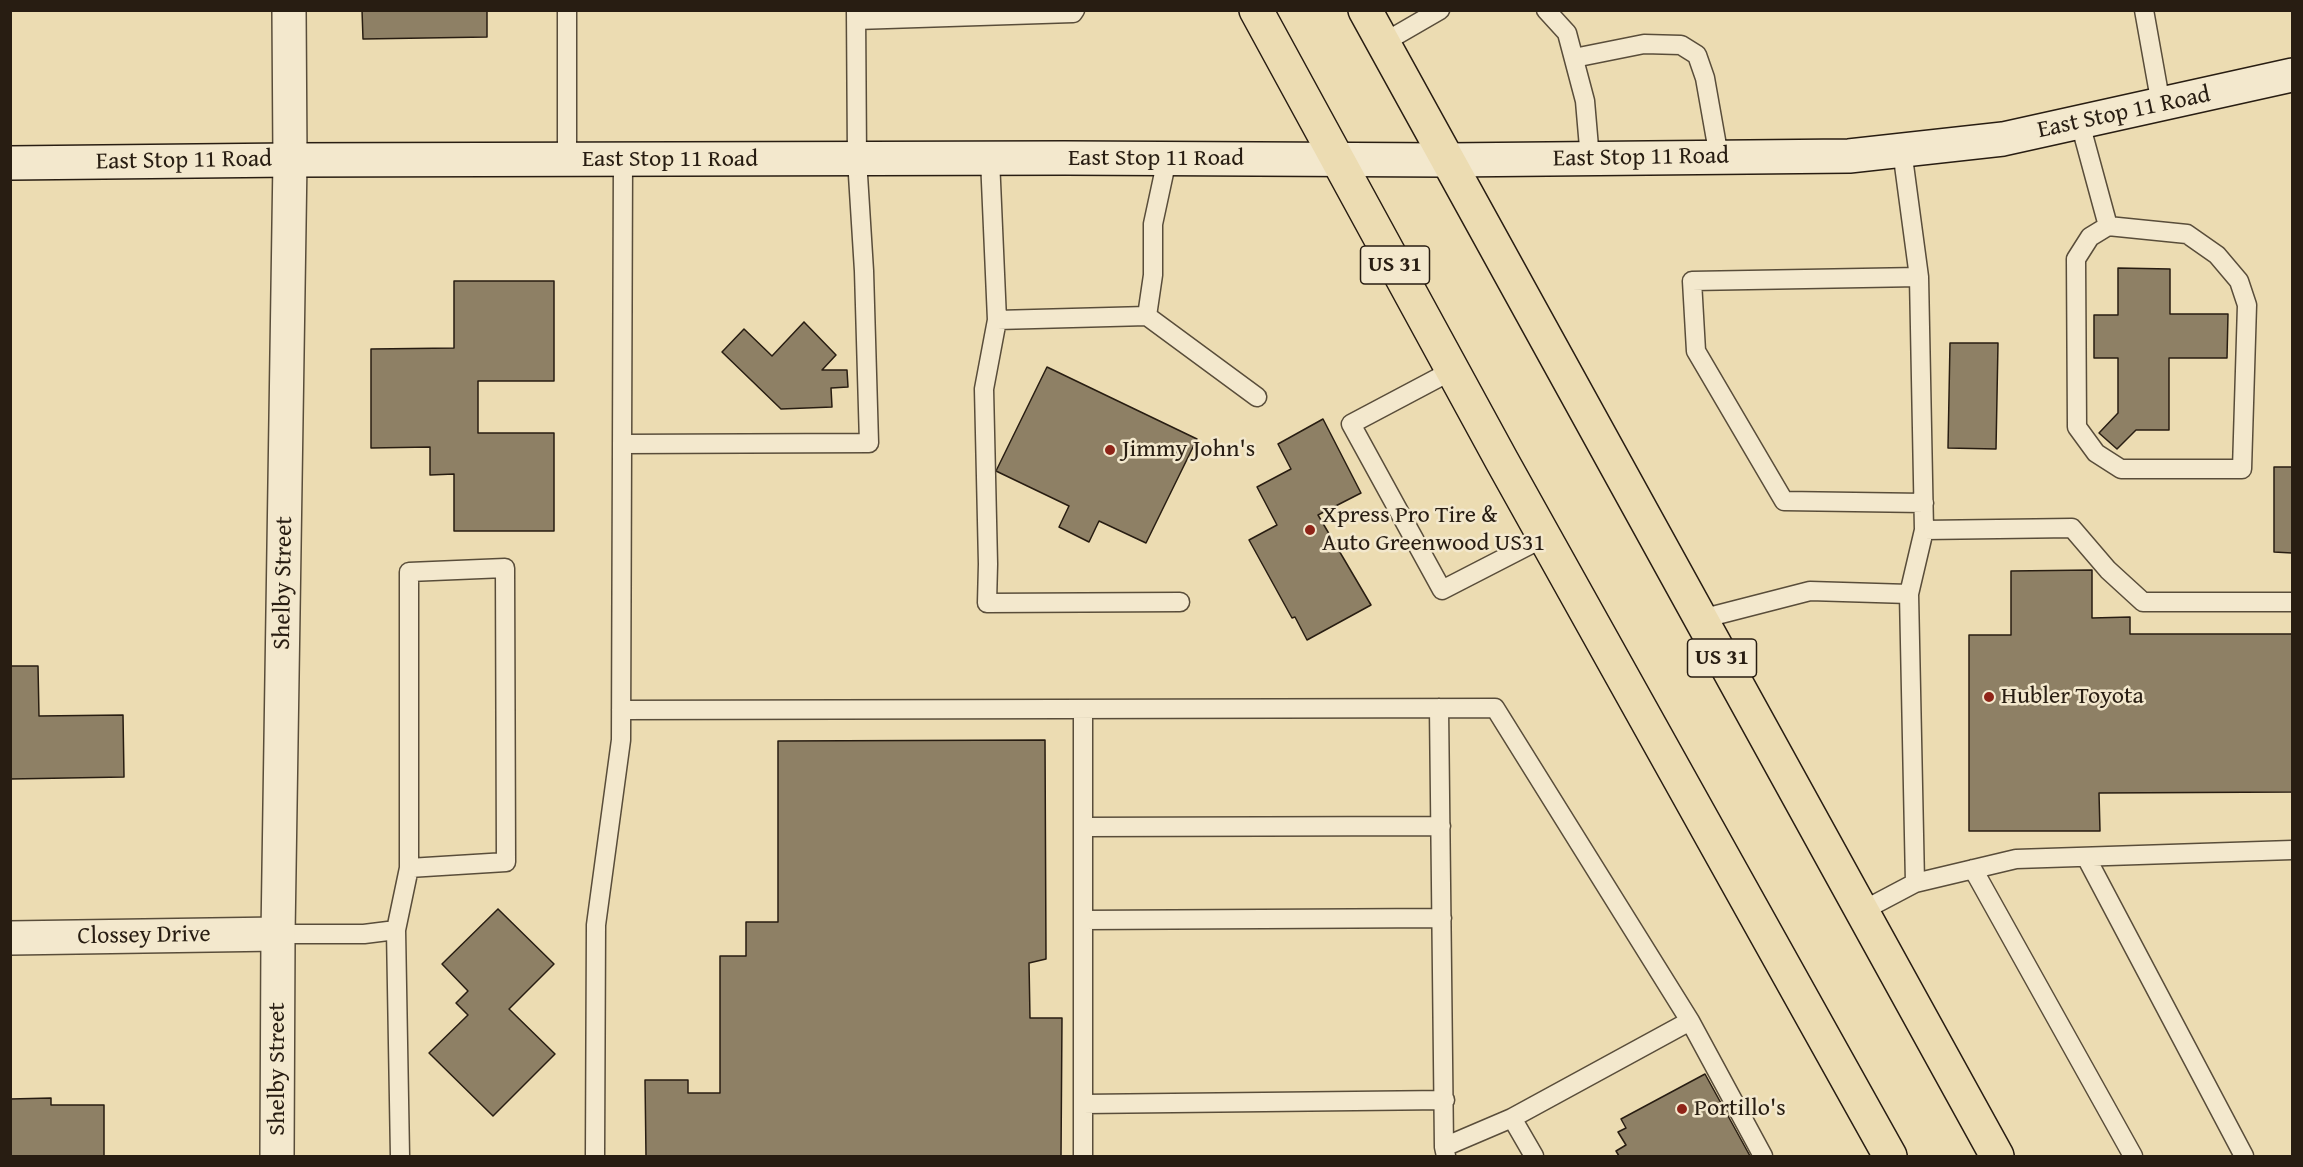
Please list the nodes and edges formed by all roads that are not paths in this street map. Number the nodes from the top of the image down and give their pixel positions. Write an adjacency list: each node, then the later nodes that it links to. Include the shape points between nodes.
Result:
1 (289, 10): 22 (main road, Shelby Street)
2 (567, 10): 23 (lane)
3 (1075, 10): 9 (lane, via 1073,14)
4 (1256, 10): 20 (main road, US 31)
5 (1365, 10): 10 (main road, US 31)
6 (1440, 10): 10 (lane)
7 (1546, 10): 11 (lane, via 1567,33)
8 (2144, 10): 13 (lane)
9 (856, 15): 17 (lane)
10 (1383, 43): 25 (main road, US 31)
11 (1574, 58): 16 (lane, via 1644,44 1681,45 1697,56 1705,78); 21 (lane, via 1585,101)
12 (2292, 75): 13 (main road, East Stop 11 Road)
13 (2161, 105): 14 (main road, East Stop 11 Road)
14 (2079, 123): 15 (main road, East Stop 11 Road, via 2003,139); 27 (lane)
15 (1902, 150): 16 (main road, East Stop 11 Road, via 1849,156); 28 (lane)
16 (1719, 157): 21 (main road, East Stop 11 Road)
17 (857, 159): 18 (main road, East Stop 11 Road); 24 (main road, East Stop 11 Road); 33 (lane, via 869,443)
18 (990, 159): 19 (main road, East Stop 11 Road); 30 (lane)
19 (1167, 159): 20 (main road, East Stop 11 Road); 29 (lane, via 1154,224)
20 (1338, 159): 25 (main road, East Stop 11 Road); 31 (main road, US 31)
21 (1590, 159): 25 (main road, East Stop 11 Road)
22 (290, 160): 23 (main road, East Stop 11 Road); 26 (main road, East Stop 11 Road); 55 (main road, Shelby Street)
23 (567, 160): 24 (main road, East Stop 11 Road)
24 (623, 160): 33 (lane)
25 (1448, 160): 40 (main road, US 31)
26 (10, 163)
27 (2108, 226): 27 (lane, via 2090,237 2076,259 2077,427 2096,453 2121,469 2242,469 2247,305 2239,281 2217,255 2187,234)
28 (1919, 277): 34 (lane); 34 (lane, via 1692,281 1696,351 1784,501)
29 (1147, 316): 30 (lane); 32 (lane)
30 (997, 320): 38 (lane, via 984,389 987,603)
31 (1453, 370): 36 (main road, US 31); 36 (lane, via 1351,424 1442,590)
32 (1257, 397)
33 (622, 444): 43 (lane)
34 (1924, 503): 35 (lane)
35 (1924, 530): 37 (lane); 39 (lane, via 2072,528 2108,570 2143,602)
36 (1545, 537): 68 (main road, US 31)
37 (1909, 594): 40 (lane, via 1810,591); 50 (lane)
38 (1180, 602)
39 (2292, 602)
40 (1701, 619): 51 (main road, US 31)
41 (1439, 708): 42 (lane); 44 (lane); 57 (lane, via 1495,708)
42 (1083, 709): 43 (lane); 45 (lane)
43 (621, 710): 64 (lane, via 621,740 596,925)
44 (1441, 826): 45 (lane); 52 (lane)
45 (1083, 827): 53 (lane)
46 (2292, 850): 47 (lane)
47 (2086, 857): 49 (lane, via 2016,860); 71 (lane)
48 (409, 868): 48 (lane, via 506,862 505,568 409,572); 54 (lane)
49 (1973, 869): 50 (lane); 70 (lane)
50 (1915, 883): 51 (lane)
51 (1862, 911): 69 (main road, US 31)
52 (1442, 918): 53 (lane); 58 (lane)
53 (1083, 920): 59 (lane)
54 (396, 930): 55 (lane); 63 (lane)
55 (278, 934): 56 (main road, Clossey Drive); 62 (main road, Shelby Street)
56 (10, 938)
57 (1690, 1021): 60 (lane); 67 (lane)
58 (1444, 1101): 59 (lane); 61 (lane)
59 (1083, 1104): 65 (lane)
60 (1512, 1118): 61 (lane); 66 (lane)
61 (1445, 1152)
62 (278, 1156)
63 (400, 1156)
64 (595, 1156)
65 (1083, 1156)
66 (1534, 1156)
67 (1763, 1156)
68 (1890, 1156)
69 (1997, 1156)
70 (2133, 1156)
71 (2244, 1156)

